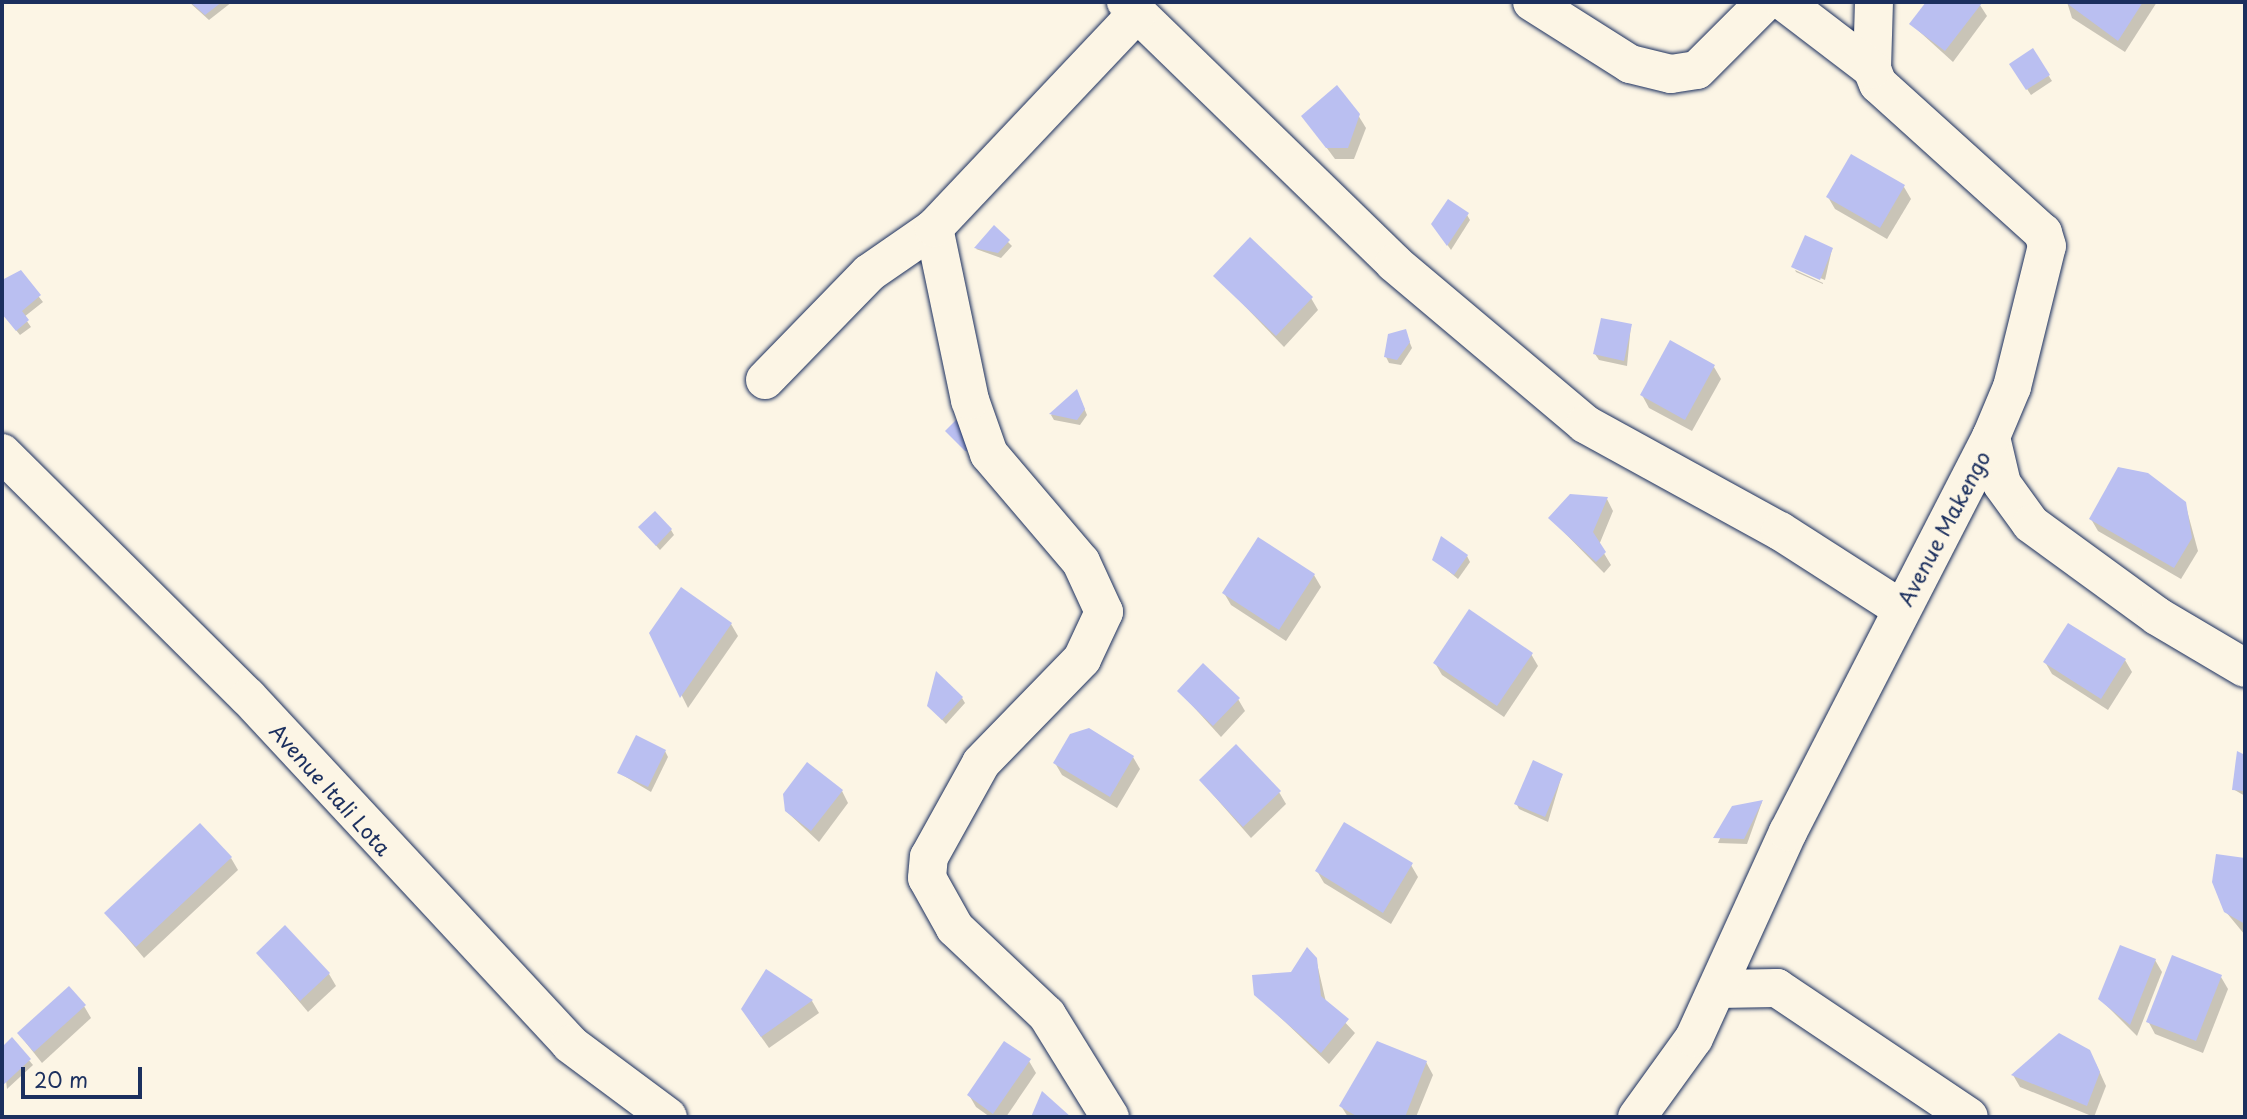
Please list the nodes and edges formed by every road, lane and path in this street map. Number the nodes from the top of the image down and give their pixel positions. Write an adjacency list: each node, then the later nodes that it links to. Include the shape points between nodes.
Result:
1 (1532, 2): 2 (street, via 1630,64 1671,74 1697,70)
2 (1765, 2)
3 (1784, 2): 6 (street, Avenue Makengo)
4 (1874, 2): 6 (street)
5 (1131, 7): 7 (street); 11 (street, via 1394,263 1585,424 1780,531)
6 (1872, 69): 9 (street, Avenue Makengo, via 1878,85 2047,240 2012,387)
7 (934, 228): 8 (street, via 869,273); 15 (street, via 970,400 989,454 1081,562 1104,612 1082,659 981,763 929,857 926,878 956,928 1047,1015)
8 (765, 380)
9 (1991, 437): 11 (street, Avenue Makengo); 12 (street, via 2002,484 2031,524 2157,615)
10 (2, 453): 14 (street, Avenue Itali Lota, via 248,697 569,1044)
11 (1900, 608): 13 (street, Avenue Makengo)
12 (2245, 668)
13 (1718, 989): 16 (street, Avenue Makengo, via 1694,1038); 17 (street, via 1777,988)
14 (668, 1117)
15 (1110, 1117)
16 (1637, 1117)
17 (1969, 1117)

